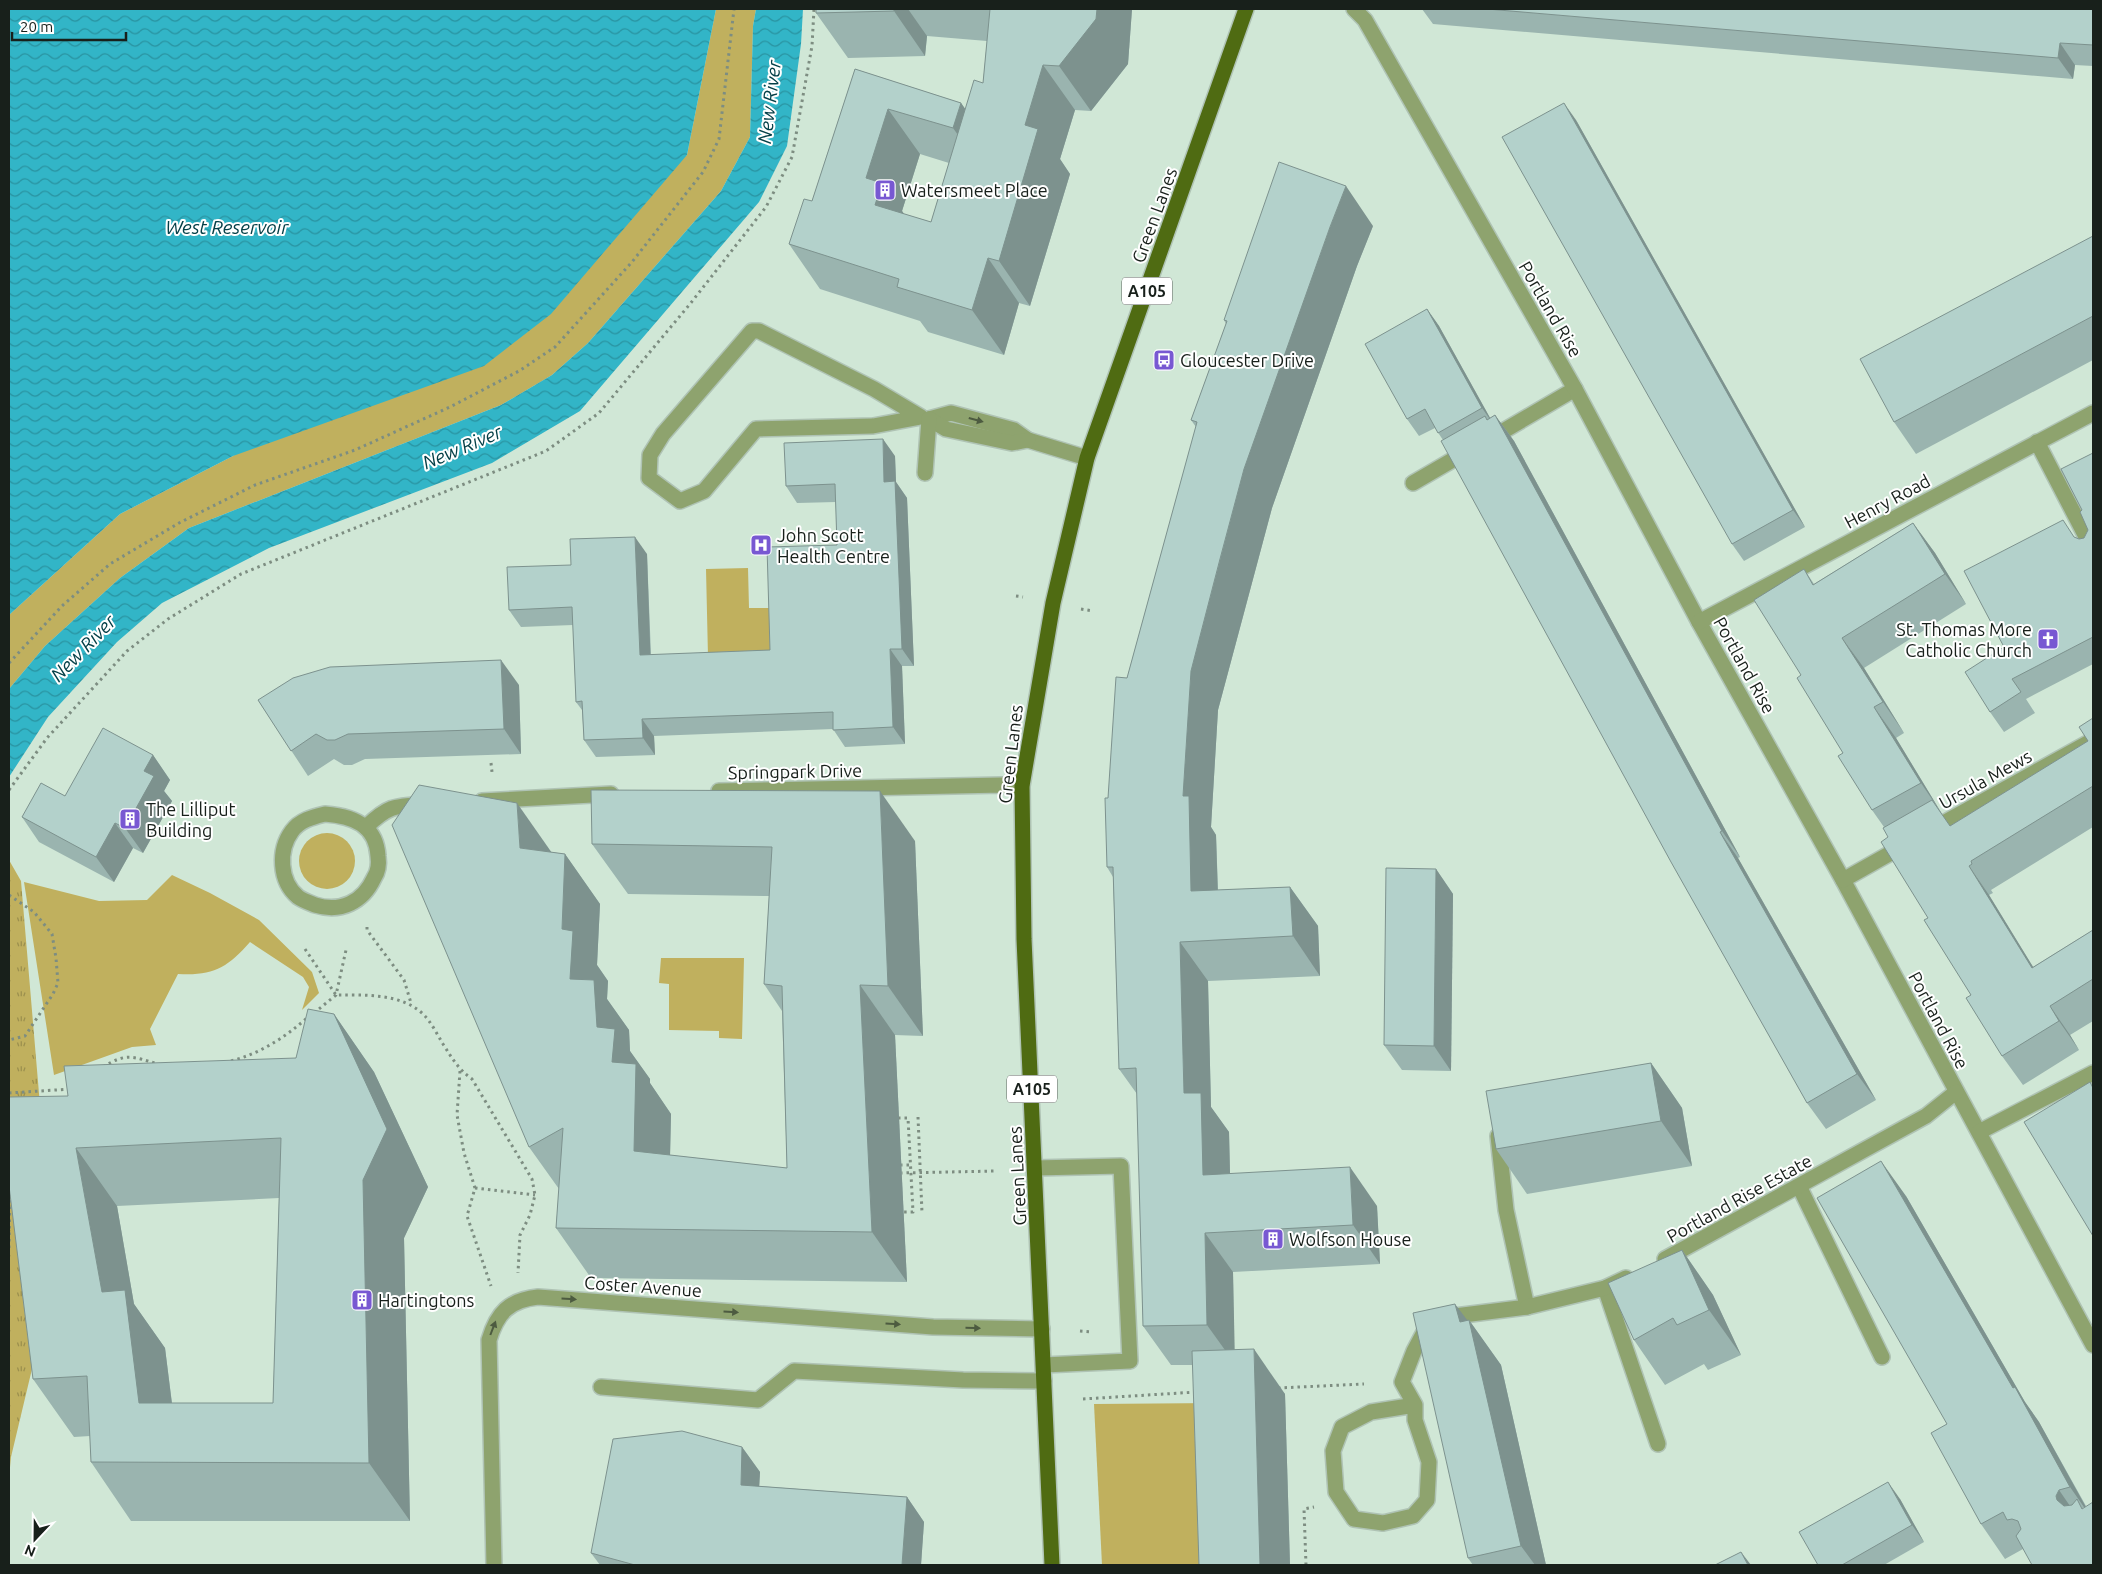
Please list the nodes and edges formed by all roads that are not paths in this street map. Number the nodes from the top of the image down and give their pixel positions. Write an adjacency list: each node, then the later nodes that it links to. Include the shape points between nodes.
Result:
1 (1246, 9): 7 (main road, Green Lanes / A105)
2 (1354, 9): 3 (street, Portland Rise, via 1370,29)
3 (1575, 389): 9 (street); 11 (street, Portland Rise)
4 (2093, 413): 6 (street, Henry Road)
5 (797, 427): 5 (street, via 756,429 704,491 680,501 649,478 650,454 663,434 752,330 874,389 921,417 873,426)
6 (2037, 442): 10 (street); 11 (street, Henry Road)
7 (1087, 458): 8 (street, via 1028,440 1014,430 951,413 929,419); 13 (main road, Green Lanes / A105, via 1053,603)
8 (925, 473)
9 (1413, 483)
10 (2093, 550)
11 (1699, 622): 19 (street, Portland Rise)
12 (2093, 740): 19 (street, Ursula Mews)
13 (1022, 786): 14 (street, Springpark Drive); 24 (main road, Green Lanes / A105, via 1024,939)
14 (706, 792)
15 (627, 793): 16 (street)
16 (464, 802)
17 (435, 803): 18 (street, via 392,807)
18 (366, 827): 18 (street, via 377,842 378,860 376,875 364,894 343,907 327,909 298,897 282,866 284,847 293,830 310,818 325,814 341,815)
19 (1843, 880): 21 (street, Portland Rise)
20 (2093, 1073): 23 (street)
21 (1956, 1092): 23 (street, Portland Rise); 25 (street, Portland Rise Estate, via 1926,1116)
22 (1496, 1126): 27 (street, via 1506,1210)
23 (1979, 1132): 29 (street, Portland Rise)
24 (1036, 1168): 28 (main road, Green Lanes / A105); 31 (street, via 1121,1166 1130,1361)
25 (1799, 1186): 26 (street, Portland Rise Estate); 30 (street)
26 (1605, 1288): 27 (street, Portland Rise Estate); 35 (street)
27 (1527, 1307): 34 (street, Portland Rise Estate, via 1431,1319 1402,1382)
28 (1042, 1328): 31 (main road, Green Lanes / A105); 36 (street, Coster Avenue, one-way to 28, via 489,1340 494,1323 520,1299 538,1297 933,1327)
29 (2093, 1345)
30 (1882, 1357)
31 (1044, 1365): 32 (main road, Green Lanes / A105)
32 (1044, 1381): 33 (street, via 794,1371 758,1400); 37 (main road, Green Lanes / A105)
33 (601, 1387)
34 (1414, 1405): 34 (street, via 1415,1420 1429,1462 1427,1500 1413,1516 1383,1523 1354,1520 1336,1492 1333,1451 1342,1427 1371,1412)
35 (1658, 1444)
36 (494, 1565)
37 (1052, 1565)

